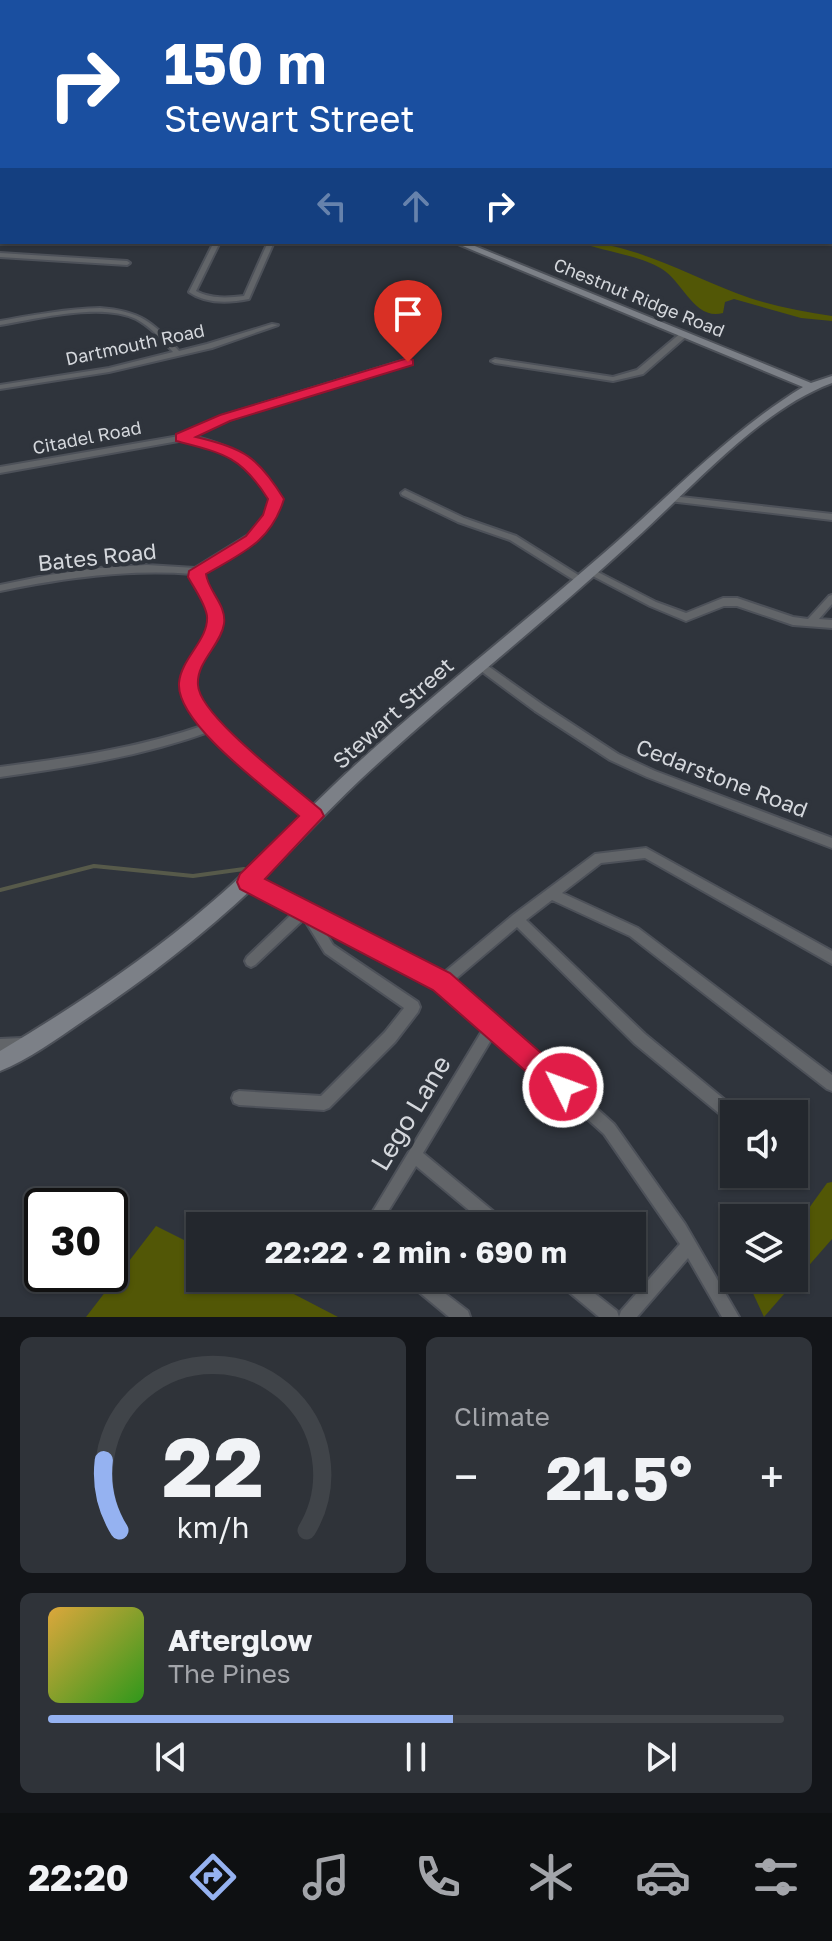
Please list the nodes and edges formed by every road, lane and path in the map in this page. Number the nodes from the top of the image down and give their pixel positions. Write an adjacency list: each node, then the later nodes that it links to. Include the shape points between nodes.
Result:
1 (216, 244): 2 (street, via 192,292 209,298 247,298)
2 (270, 244)
3 (462, 244): 8 (street, Chestnut Ridge Road)
4 (0, 255): 5 (street)
5 (127, 263)
6 (0, 323): 9 (street, via 115,311 143,321)
7 (274, 325): 9 (street, Dartmouth Road)
8 (685, 334): 10 (street, via 640,372 613,379); 13 (street, Chestnut Ridge Road)
9 (178, 354): 14 (street, Dartmouth Road)
10 (495, 361)
11 (408, 362): 15 (street, Citadel Road, via 225,418)
12 (832, 379): 13 (street)
13 (809, 386): 18 (street, Stewart Street)
14 (0, 387)
15 (181, 438): 16 (street, Citadel Road); 20 (street, via 222,447 243,459 276,499 271,516 252,540)
16 (0, 470)
17 (405, 493): 21 (street, via 513,538)
18 (672, 499): 19 (street); 21 (street, Stewart Street)
19 (832, 517)
20 (197, 571): 22 (street, Bates Road, via 101,570); 27 (street, via 216,613 215,626 188,684 193,703)
21 (585, 576): 24 (street, via 686,617 737,602); 26 (street, Stewart Street)
22 (0, 588)
23 (832, 598): 24 (street)
24 (811, 622): 25 (street)
25 (832, 624)
26 (481, 665): 29 (street, Stewart Street); 30 (street, Cedarstone Road, via 614,757)
27 (211, 727): 28 (street, via 184,738); 29 (street)
28 (0, 772)
29 (313, 816): 31 (street, Stewart Street)
30 (832, 843)
31 (248, 882): 33 (street); 39 (street, Stewart Street, via 138,975)
32 (551, 894): 34 (street); 35 (street, via 599,858 646,853); 42 (street, via 634,932)
33 (305, 910): 36 (street); 37 (street); 43 (street, via 329,949 413,1007 324,1103)
34 (517, 919): 37 (street); 44 (street, via 640,1039)
35 (832, 958)
36 (251, 961)
37 (442, 982): 38 (street)
38 (493, 1025): 45 (street, Lego Lane); 48 (street, via 609,1129)
39 (29, 1045): 40 (street); 41 (street, Stewart Street)
40 (0, 1046)
41 (0, 1062)
42 (832, 1084)
43 (239, 1098)
44 (720, 1105)
45 (414, 1155): 46 (street, Lego Lane); 47 (street)
46 (379, 1212)
47 (483, 1212)
48 (689, 1245): 53 (street); 54 (street)
49 (431, 1292): 51 (street)
50 (580, 1292): 52 (street)
51 (462, 1317)
52 (611, 1317)
53 (627, 1317)
54 (731, 1317)

